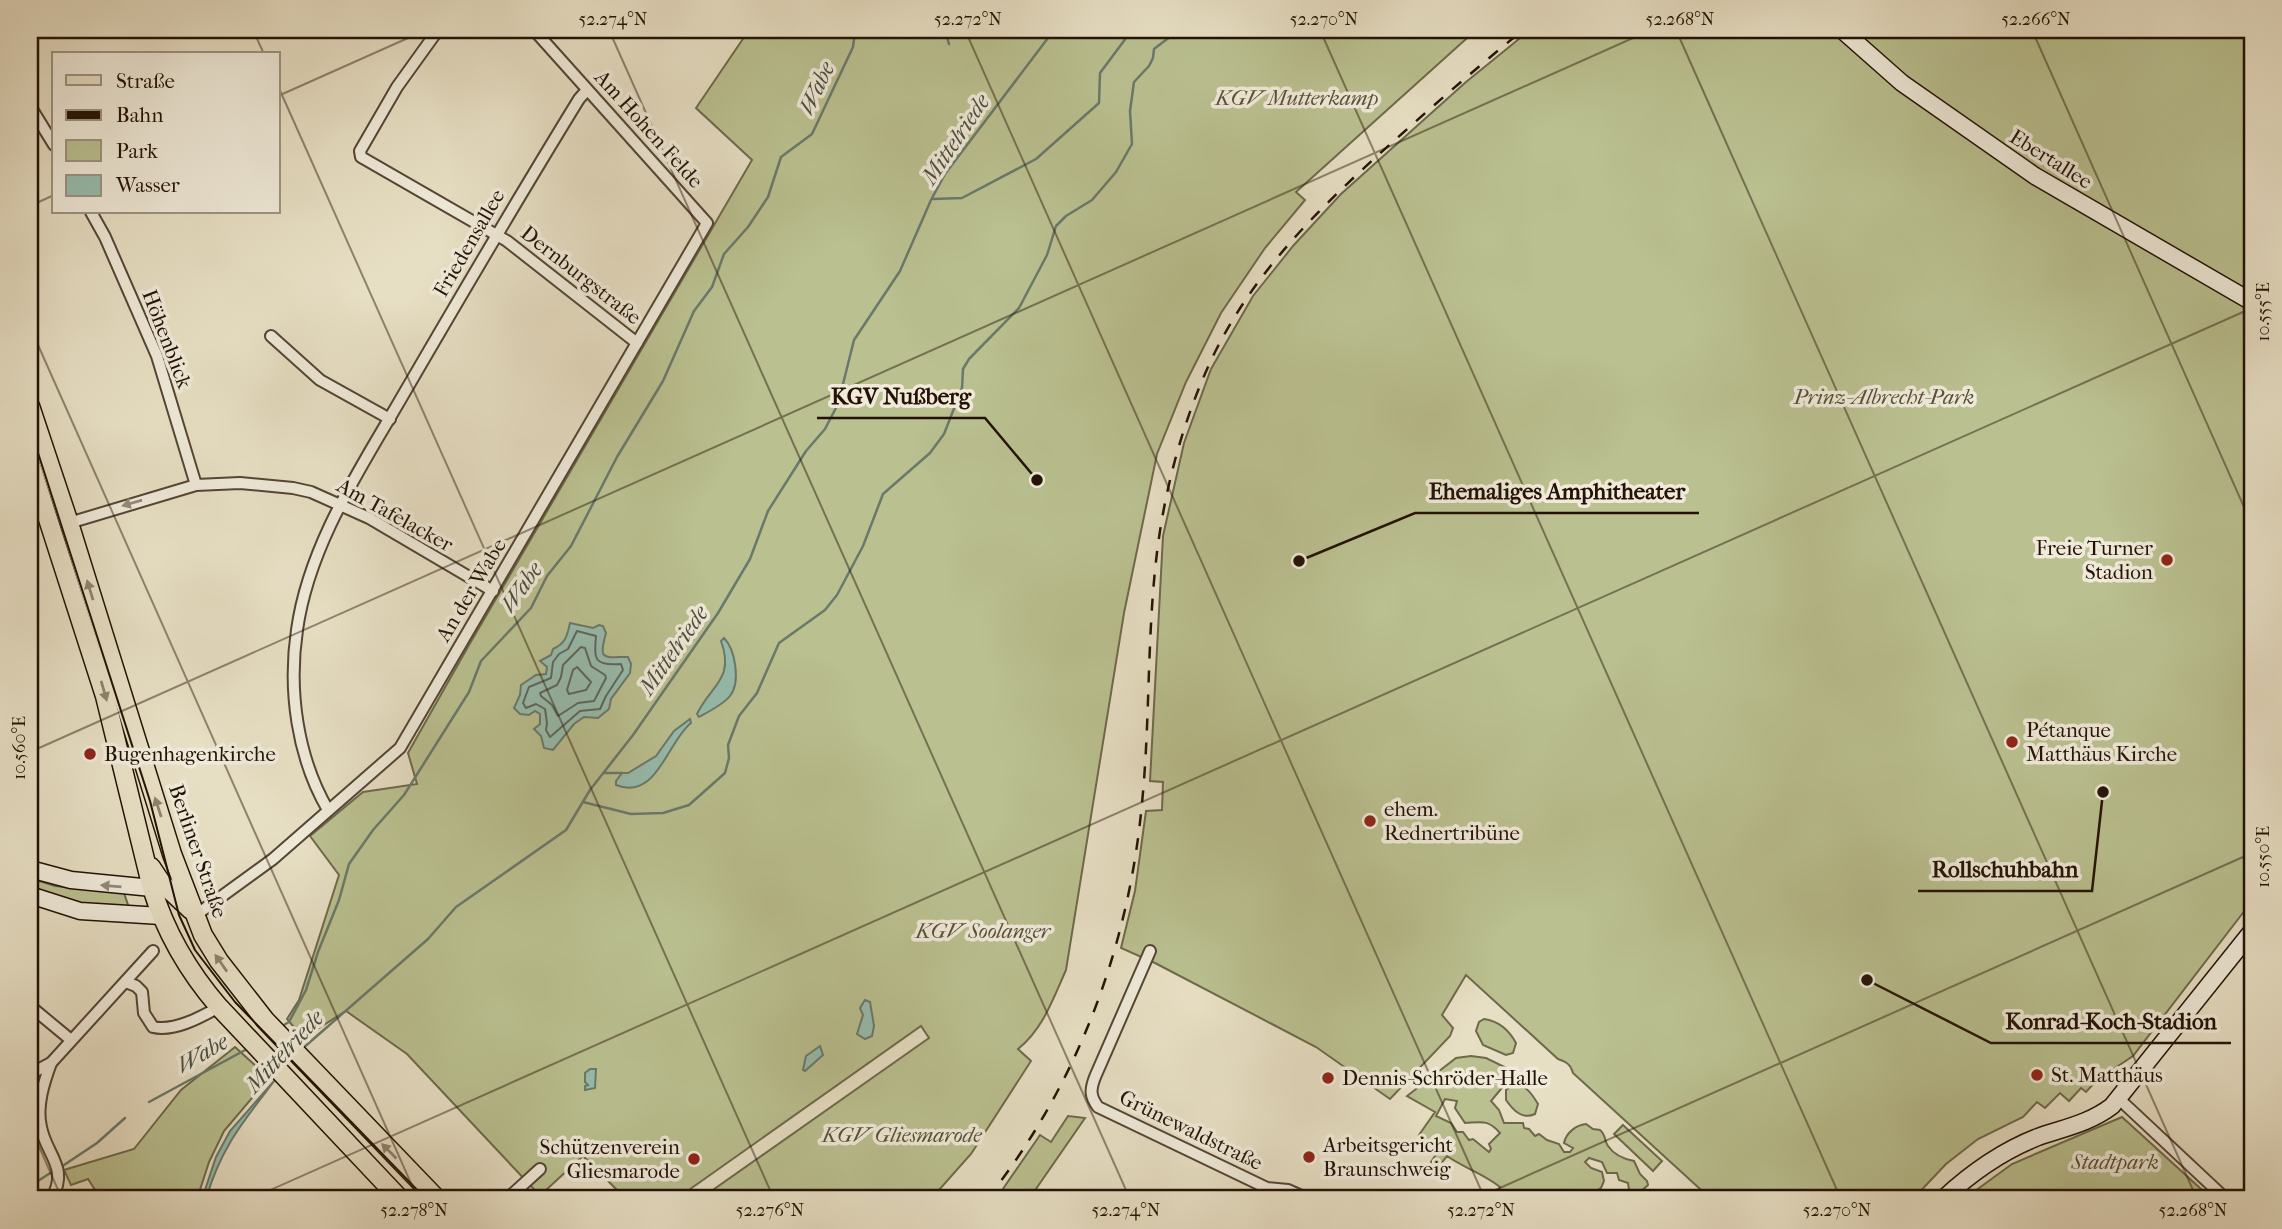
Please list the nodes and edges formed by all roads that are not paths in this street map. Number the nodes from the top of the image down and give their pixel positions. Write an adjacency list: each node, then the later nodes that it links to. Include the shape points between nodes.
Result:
1 (438, 30): 9 (street, Dernburgstraße, via 397,87 360,151 361,157)
2 (534, 30): 4 (street, Am Hohen Felde)
3 (1842, 30): 10 (street, Ebertallee, via 1902,83 2035,176)
4 (587, 90): 8 (street, Am Hohen Felde); 9 (street, Friedensallee)
5 (30, 106): 6 (street)
6 (52, 142)
7 (92, 214): 16 (street, Höhenblick, via 157,356)
8 (707, 223): 12 (street, An der Wabe)
9 (496, 234): 12 (street, Dernburgstraße); 14 (street, Friedensallee)
10 (2252, 302)
11 (271, 336): 14 (street, via 320,380)
12 (637, 343): 19 (street, An der Wabe)
13 (30, 406): 18 (main road, Berliner Straße)
14 (390, 419): 17 (street, Friedensallee)
15 (30, 463): 21 (main road, one-way to 21, via 105,696)
16 (196, 485): 17 (street, Am Tafelacker, via 267,484 311,492); 18 (street, Am Tafelacker, one-way to 18)
17 (341, 504): 19 (street, Am Tafelacker); 20 (street, Friedensallee, via 304,598 294,671 302,743)
18 (69, 523): 23 (main road, Berliner Straße, one-way to 18)
19 (493, 592): 20 (street, An der Wabe, via 400,748)
20 (328, 810): 28 (street, An der Wabe, via 273,859)
21 (144, 857): 24 (main road); 26 (main road)
22 (30, 869): 24 (street, one-way to 22, via 71,880)
23 (179, 872): 26 (main road); 28 (main road, Berliner Straße)
24 (152, 888): 26 (main road); 27 (main road)
25 (30, 895): 27 (street, via 80,911)
26 (172, 895): 27 (main road); 28 (main road)
27 (161, 916): 28 (main road); 30 (main road)
28 (190, 916): 30 (main road, via 179,928); 43 (main road, Berliner Straße, one-way to 28, via 270,1025 226,971)
29 (2252, 930): 39 (street)
30 (176, 947): 35 (main road)
31 (153, 951): 33 (street)
32 (1150, 951): 45 (street, Grünewaldstraße, via 1090,1089 1091,1098 1098,1107 1210,1162 1267,1188 1288,1190)
33 (126, 982): 35 (street, via 142,992 144,1013 153,1027 160,1029 197,1019); 36 (street)
34 (30, 1006): 36 (street)
35 (219, 1007): 42 (main road)
36 (71, 1041): 37 (street)
37 (51, 1063): 38 (street); 41 (street, via 43,1085 40,1126 56,1160 58,1178)
38 (30, 1074)
39 (2117, 1097): 46 (street, via 1985,1164); 47 (street)
40 (540, 1170): 44 (street)
41 (51, 1199)
42 (400, 1199)
43 (437, 1199)
44 (507, 1199)
45 (1308, 1199)
46 (1943, 1199)
47 (2226, 1199)

